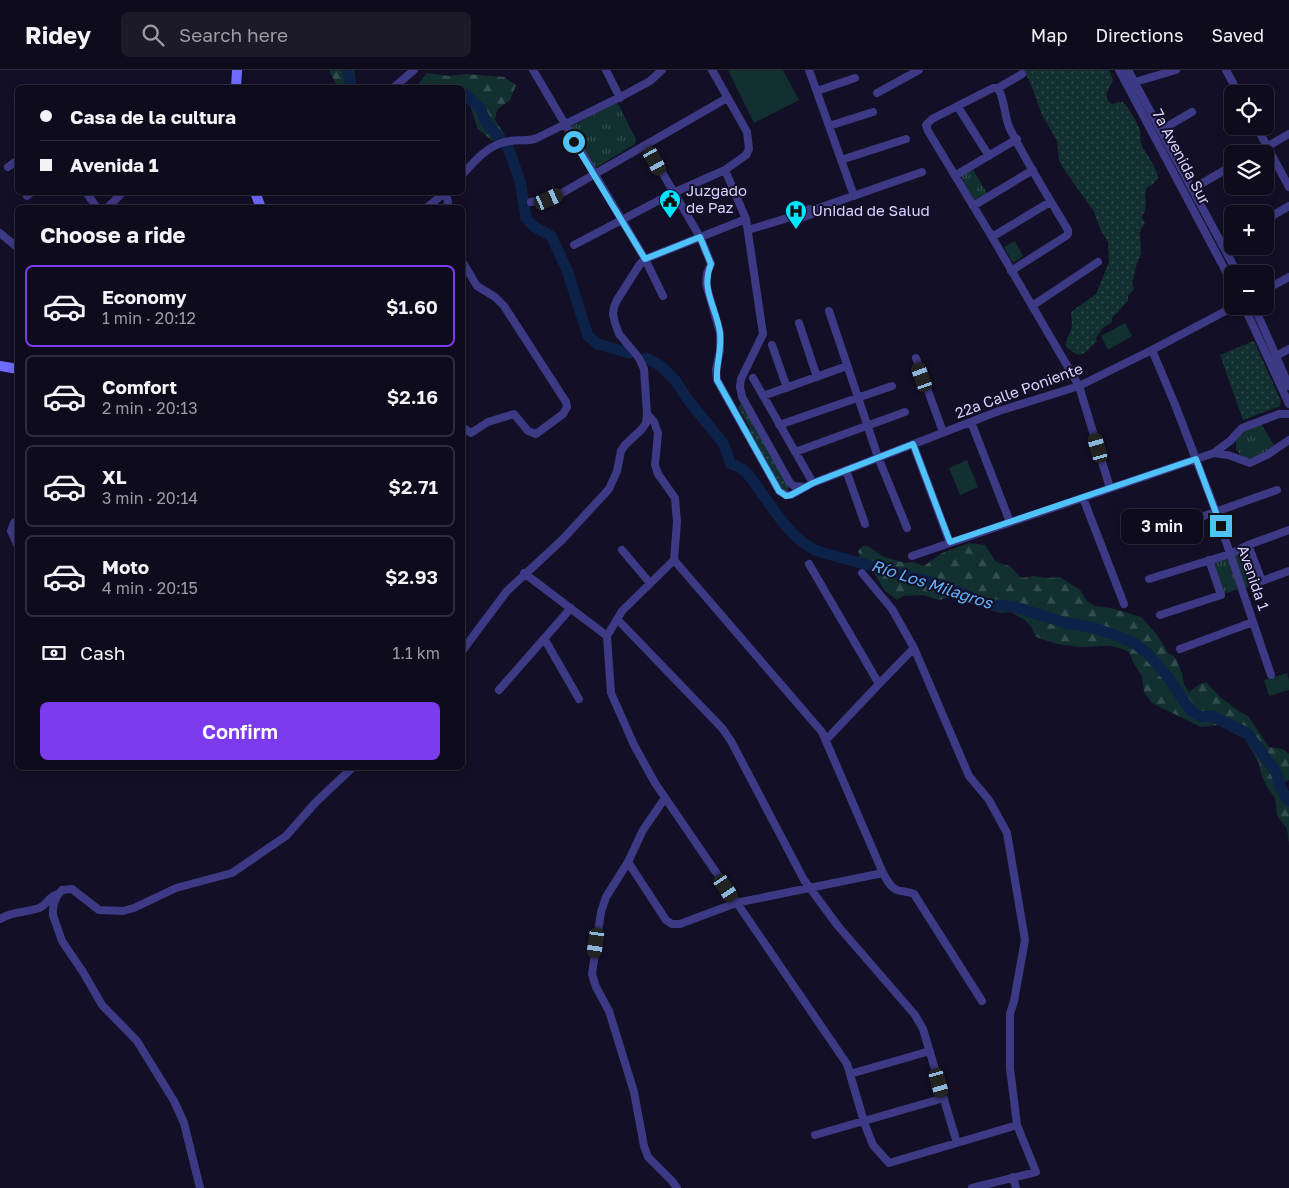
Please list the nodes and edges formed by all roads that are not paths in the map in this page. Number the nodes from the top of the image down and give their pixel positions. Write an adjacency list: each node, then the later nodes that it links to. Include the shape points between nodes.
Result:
1 (237, 70): 16 (street)
2 (414, 70): 17 (street)
3 (533, 70): 27 (street)
4 (606, 70): 22 (street)
5 (662, 70): 22 (street)
6 (712, 70): 23 (street)
7 (810, 70): 20 (street)
8 (919, 70): 21 (street)
9 (1119, 70): 73 (street, 7a Avenida Sur)
10 (1128, 70): 15 (street, 7a Avenida Sur)
11 (1176, 70): 15 (street)
12 (1226, 70): 18 (street)
13 (1022, 74): 19 (street)
14 (855, 78): 20 (street)
15 (1135, 82): 29 (street, 7a Avenida Sur)
16 (236, 85)
17 (396, 85)
18 (1234, 85)
19 (998, 88): 24 (street); 32 (street)
20 (817, 91): 28 (street)
21 (877, 93)
22 (620, 98): 27 (street)
23 (727, 98): 33 (street); 40 (street, via 745,128 749,143 748,152)
24 (958, 107): 35 (street); 46 (street, via 926,125)
25 (873, 112): 28 (street)
26 (1192, 112): 29 (street)
27 (564, 124): 43 (street, via 530,141 510,140 498,144 480,155); 45 (street)
28 (829, 126): 37 (street)
29 (1161, 130): 48 (street, 7a Avenida Sur)
30 (1289, 134): 34 (street)
31 (906, 139): 37 (street)
32 (1016, 139): 35 (street); 41 (street)
33 (646, 145): 45 (street); 49 (street)
34 (1269, 145)
35 (989, 156): 46 (street)
36 (1274, 159): 47 (street)
37 (841, 160): 52 (street)
38 (15, 162): 39 (street)
39 (8, 167)
40 (725, 170): 49 (street); 60 (street)
41 (1033, 170): 54 (street); 57 (street)
42 (1224, 171): 48 (street)
43 (465, 172)
44 (922, 172): 52 (street)
45 (594, 174): 53 (street, via 549,199); 61 (street)
46 (956, 175): 57 (street)
47 (1289, 188)
48 (1192, 189): 67 (street, 7a Avenida Sur)
49 (673, 193): 61 (street); 64 (street)
50 (120, 195): 55 (street)
51 (442, 195): 56 (street)
52 (854, 196): 62 (street)
53 (531, 202)
54 (1050, 202): 65 (street); 74 (street, via 1068,234)
55 (110, 205)
56 (430, 205)
57 (973, 206): 65 (street)
58 (1289, 206): 59 (street)
59 (1274, 215)
60 (746, 219): 62 (street); 64 (street)
61 (620, 220): 66 (street); 69 (street)
62 (748, 230): 118 (street, via 763,334 740,387 742,397)
63 (0, 234): 68 (street)
64 (700, 237): 69 (street); 122 (street, via 711,264 706,284 720,333 717,380 779,491)
65 (992, 237): 74 (street)
66 (574, 244)
67 (1222, 244): 71 (street, 7a Avenida Sur)
68 (15, 246)
69 (645, 259): 77 (street); 102 (street, via 617,300 613,314 619,334 644,369)
70 (1098, 262): 78 (street)
71 (1233, 265)
72 (465, 266): 107 (street, via 478,286 504,306 568,407 536,434 528,431 514,414 488,422 471,433)
73 (1224, 268)
74 (1012, 271): 78 (street)
75 (1289, 277): 76 (street)
76 (1274, 285)
77 (663, 296)
78 (1032, 306): 95 (street)
79 (829, 311): 90 (street)
80 (1224, 312): 86 (street, 22a Calle Poniente)
81 (1248, 315): 100 (street)
82 (1258, 315): 87 (street)
83 (799, 323): 92 (street)
84 (772, 345): 97 (street)
85 (1289, 349): 87 (street)
86 (1152, 350): 95 (street, 22a Calle Poniente); 115 (street, Avenida 1)
87 (1276, 356): 96 (street)
88 (916, 358): 108 (street)
89 (0, 366): 91 (street)
90 (847, 366): 92 (street); 99 (street)
91 (15, 368)
92 (817, 377): 97 (street)
93 (753, 378): 98 (street)
94 (892, 386): 99 (street)
95 (1079, 386): 104 (street, 22a Calle Poniente); 120 (street)
96 (1289, 386)
97 (787, 388): 98 (street)
98 (763, 396): 105 (street)
99 (858, 398): 105 (street); 106 (street)
100 (1289, 404)
101 (905, 412): 106 (street)
102 (647, 414): 137 (street, via 658,433 655,465 675,498); 142 (street, via 642,429 620,451 617,471 609,489 562,540)
103 (1289, 414): 110 (street, via 1279,414 1242,428)
104 (971, 422): 108 (street, 22a Calle Poniente); 126 (street)
105 (780, 425): 112 (street)
106 (868, 426): 112 (street); 114 (street)
107 (465, 429)
108 (943, 432): 111 (street, 22a Calle Poniente)
109 (1289, 440): 116 (street, via 1260,459)
110 (1230, 441): 113 (street); 116 (street, via 1232,452)
111 (913, 444): 114 (street, 22a Calle Poniente); 132 (street)
112 (795, 452): 119 (street)
113 (1214, 454): 115 (street); 116 (street)
114 (878, 457): 117 (street, 22a Calle Poniente); 128 (street)
115 (1196, 459): 120 (street); 124 (street, Avenida 1)
116 (1240, 460)
117 (846, 470): 119 (street, 22a Calle Poniente); 127 (street)
118 (790, 483): 119 (street, via 798,487); 122 (street)
119 (809, 485): 122 (street, 22a Calle Poniente)
120 (1110, 488): 123 (street)
121 (1277, 490): 124 (street)
122 (786, 496)
123 (1083, 498): 126 (street); 145 (street)
124 (1216, 512): 131 (street); 135 (street, Avenida 1)
125 (15, 522): 130 (street, via 11,531)
126 (1010, 522): 132 (street)
127 (866, 524)
128 (907, 528)
129 (1289, 530): 133 (street)
130 (15, 540)
131 (1136, 540)
132 (950, 542): 136 (street)
133 (1248, 545): 135 (street); 140 (street, via 1262,581)
134 (622, 550): 144 (street)
135 (1230, 554): 138 (street); 149 (street, Avenida 1)
136 (912, 556)
137 (674, 560): 144 (street); 159 (street)
138 (1209, 560): 143 (street); 147 (street, via 1221,595)
139 (809, 564): 156 (street)
140 (1289, 571)
141 (862, 572): 153 (street, via 892,609)
142 (524, 573): 146 (street); 152 (street)
143 (1149, 579)
144 (650, 582): 148 (street)
145 (1124, 604)
146 (571, 608): 150 (street); 151 (street)
147 (1160, 616)
148 (617, 619): 150 (street); 164 (street, via 732,741)
149 (1253, 622): 154 (street); 155 (street, Avenida 1)
150 (607, 636): 161 (street, via 611,693 634,745)
151 (544, 640): 157 (street); 158 (street)
152 (465, 647)
153 (914, 648): 156 (street); 173 (street, via 969,776 989,800 1007,833 1025,940 1010,1014 1010,1068)
154 (1180, 649)
155 (1271, 675)
156 (879, 684): 159 (street)
157 (499, 690)
158 (579, 700)
159 (826, 740): 163 (street)
160 (350, 770): 165 (street, via 286,836 232,873 176,888 123,911 100,910 72,889 67,888)
161 (665, 798): 162 (street, via 643,830); 166 (street)
162 (628, 862): 166 (street, via 666,920 672,924); 178 (street, via 606,897 601,912 592,974 609,1011 634,1092 648,1157)
163 (883, 873): 164 (street); 168 (street, via 897,890 914,894)
164 (810, 887): 166 (street); 169 (street, via 838,926 915,1015)
165 (58, 894): 167 (street, via 51,896 40,908 17,911); 177 (street, via 52,909 62,941 102,1005 137,1042 174,1101 184,1123)
166 (736, 903): 170 (street, via 847,1064)
167 (0, 919)
168 (982, 1001)
169 (930, 1051): 170 (street); 171 (street)
170 (850, 1074): 172 (street)
171 (944, 1098): 172 (street); 175 (street)
172 (864, 1122): 174 (street); 175 (street, via 873,1145 889,1163)
173 (1017, 1125): 175 (street); 176 (street, via 1036,1172)
174 (815, 1135)
175 (957, 1143)
176 (1013, 1177): 179 (street); 180 (street)
177 (200, 1188)
178 (677, 1188)
179 (972, 1188)
180 (1016, 1188)

